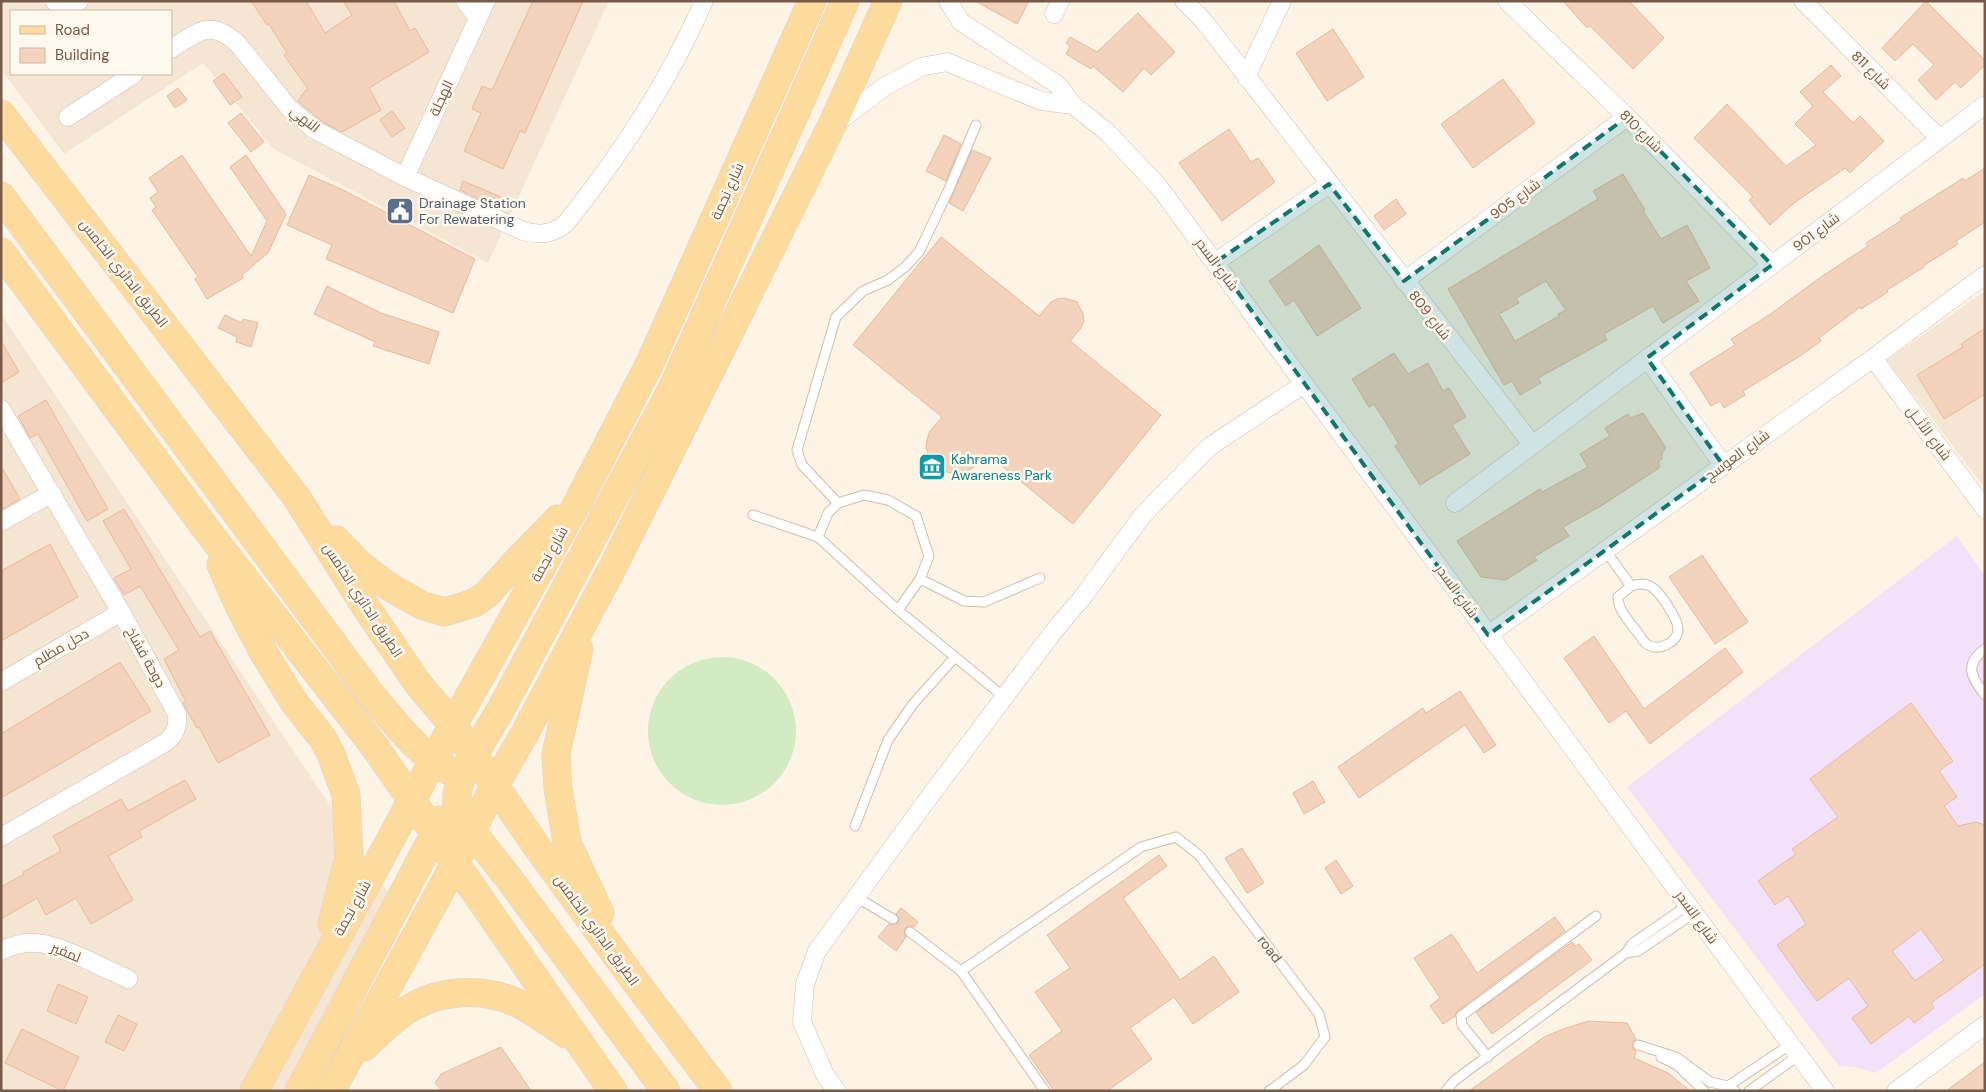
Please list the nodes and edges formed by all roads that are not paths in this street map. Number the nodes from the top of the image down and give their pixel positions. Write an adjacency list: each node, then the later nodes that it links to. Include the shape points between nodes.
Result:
1 (54, 1): 2 (street, via 62,10)
2 (79, 1)
3 (465, 1): 14 (street)
4 (486, 1): 14 (street, الهجلة)
5 (704, 1): 26 (street, النهي, via 679,53 636,125 590,193 560,228 532,234)
6 (812, 1): 42 (main road, شارع نجمة, via 650,365)
7 (845, 1): 64 (main road, شارع نجمة, via 673,387 506,700)
8 (888, 1): 24 (main road)
9 (948, 1): 18 (street, شارع السدر, via 961,22 1058,85)
10 (1184, 1): 17 (street, شارع 809, via 1203,20)
11 (1282, 1): 17 (street)
12 (1507, 1): 21 (street, شارع 810)
13 (1803, 1): 25 (street, شارع 811)
14 (478, 18): 26 (street, الهجلة)
15 (172, 48): 26 (street, النهي, via 201,30 215,30 228,35 303,121)
16 (132, 75): 22 (street)
17 (1246, 77): 27 (street, شارع 809)
18 (1073, 105): 24 (street, via 1041,101 947,62 921,67 884,87); 30 (street, شارع السدر, via 1108,132 1133,158)
19 (1985, 105): 25 (street, شارع 901)
20 (1, 114): 41 (main road, الطريق الدائري الخامس)
21 (1627, 116): 31 (street, شارع 810); 33 (street, شارع 905)
22 (68, 117)
23 (976, 125): 43 (lane, via 919,252 888,280 863,291 836,317 797,450 802,466)
24 (831, 127): 56 (main road)
25 (1940, 139): 31 (street, شارع 901)
26 (405, 177)
27 (1329, 184): 30 (street); 33 (street, شارع 809)
28 (1, 196): 64 (main road, الطريق الدائري الخامس, via 369,692 390,717)
29 (1, 252): 48 (main road)
30 (1216, 262): 36 (street, شارع السدر)
31 (1772, 265): 34 (street, شارع 901)
32 (1985, 275): 35 (street, شارع العوسج)
33 (1404, 280): 38 (street, شارع 809)
34 (1646, 358): 38 (street, شارع 901); 39 (street)
35 (1873, 358): 39 (street, شارع العوسج); 45 (street, شارع الأثــل)
36 (1304, 384): 57 (street, شارع السدر); 62 (street, via 1209,447 1142,516)
37 (1, 409): 40 (street, دوحة فشاخ)
38 (1532, 444): 44 (street, شارع 901)
39 (1723, 465): 50 (street, شارع العوسج)
40 (52, 493): 47 (street); 55 (street, دوحة فشاخ)
41 (297, 498): 42 (main road, via 370,573 423,606 445,612 474,603 488,594); 63 (main road, الطريق الدائري الخامس, via 419,685)
42 (578, 502): 63 (main road, شارع نجمة)
43 (838, 503): 49 (lane, via 828,513); 52 (lane, via 864,495 888,500 916,516 929,556)
44 (1455, 503)
45 (1985, 509)
46 (753, 515): 49 (lane)
47 (1, 522)
48 (206, 529): 66 (main road); 78 (main road, via 251,631 294,702 327,746 346,795 349,857)
49 (818, 537): 54 (lane)
50 (1605, 550): 53 (lane); 57 (street, شارع العوسج)
51 (1040, 578): 52 (lane, via 984,602 964,601)
52 (920, 579): 54 (lane)
53 (1631, 586): 53 (lane, via 1618,597 1618,603 1645,643 1664,646 1675,639 1678,633 1675,618 1654,588 1641,584)
54 (898, 610): 59 (lane)
55 (121, 612): 60 (street, دحل مظلم); 70 (street, دوحة فشاخ, via 177,714 177,729 166,742)
56 (586, 615): 65 (main road); 80 (main road, via 556,754 558,788 567,843)
57 (1488, 635): 73 (street, شارع السدر)
58 (1985, 649): 61 (lane, via 1976,656 1971,669 1975,682)
59 (955, 657): 62 (lane); 68 (lane, via 913,704 888,740)
60 (1, 682)
61 (1985, 695)
62 (1004, 697): 72 (street)
63 (453, 725): 64 (main road)
64 (454, 766): 65 (main road, الطريق الدائري الخامس); 66 (main road, شارع نجمة); 67 (main road)
65 (495, 785): 67 (main road); 80 (main road, الطريق الدائري الخامس)
66 (412, 800): 67 (main road); 69 (main road); 78 (main road, شارع نجمة)
67 (458, 816): 69 (main road); 71 (main road); 92 (main road)
68 (856, 826)
69 (435, 833): 71 (main road); 89 (main road)
70 (1, 837)
71 (455, 864): 83 (main road); 86 (main road)
72 (856, 897): 75 (lane); 94 (street, via 817,952 805,984 802,1022 825,1075)
73 (1691, 909): 84 (street, شارع السدر); 85 (lane, via 1633,943 1626,953)
74 (1596, 916): 85 (lane, via 1461,1016 1462,1025)
75 (893, 919)
76 (910, 932): 79 (lane)
77 (1, 951): 81 (street, لمفير, via 19,944 49,944)
78 (324, 959): 88 (main road, شارع نجمة)
79 (961, 971): 95 (lane); 96 (lane, road, via 1142,847 1176,837 1199,854 1319,1014 1325,1037 1304,1066)
80 (629, 973): 93 (main road, الطريق الدائري الخامس)
81 (128, 979)
82 (1985, 1025): 101 (street)
83 (577, 1041): 86 (main road, via 520,1004 501,997 461,992 422,1001 405,1011); 91 (main road)
84 (1795, 1050): 87 (lane); 99 (lane); 100 (street, شارع السدر)
85 (1488, 1057): 97 (lane, via 1454,1081)
86 (348, 1062): 90 (main road)
87 (1728, 1089): 98 (lane, via 1710,1082 1670,1054 1637,1047 1672,1062)
88 (254, 1091)
89 (299, 1091)
90 (331, 1091)
91 (613, 1091)
92 (666, 1091)
93 (718, 1091)
94 (837, 1091)
95 (1045, 1091)
96 (1269, 1091)
97 (1446, 1091)
98 (1704, 1091)
99 (1749, 1091)
100 (1825, 1091)
101 (1896, 1091)

